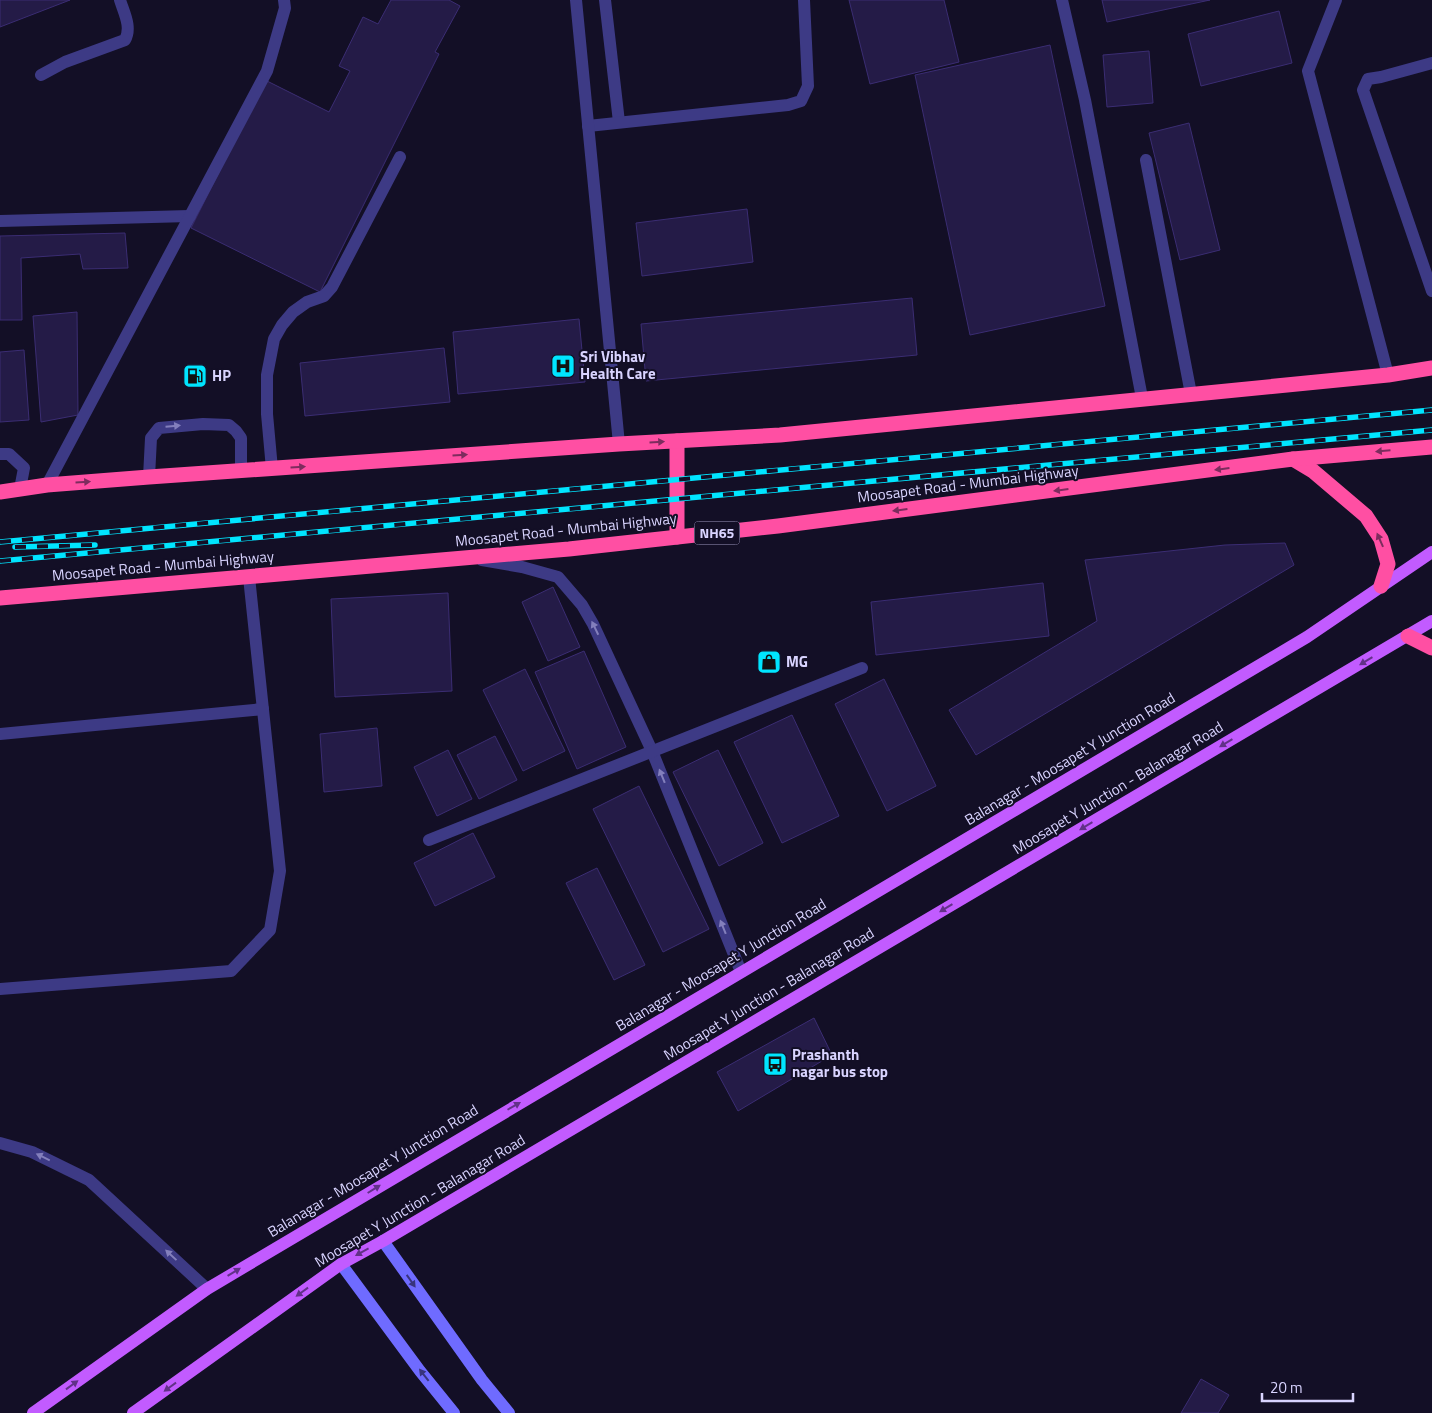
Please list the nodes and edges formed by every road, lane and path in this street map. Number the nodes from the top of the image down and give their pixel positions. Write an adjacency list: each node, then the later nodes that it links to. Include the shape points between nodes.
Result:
1 (120, 0): 9 (street, via 129,33 125,40 65,62)
2 (284, 0): 14 (street, via 285,8 267,71)
3 (576, 0): 11 (street)
4 (605, 0): 10 (street)
5 (804, 0): 10 (street, via 808,86 801,101)
6 (1062, 0): 20 (street, via 1085,100)
7 (1336, 0): 18 (street, via 1308,72)
8 (1432, 63): 16 (street, via 1368,79 1363,90)
9 (41, 75)
10 (619, 122): 11 (street)
11 (588, 126): 22 (street)
12 (400, 156): 26 (street, via 332,287 324,296 293,312 274,340 267,375)
13 (1146, 160): 19 (street)
14 (190, 216): 15 (street); 29 (street)
15 (0, 220)
16 (1432, 291)
17 (1432, 368): 18 (highway)
18 (1388, 375): 19 (highway)
19 (1191, 394): 20 (highway)
20 (1142, 398): 21 (highway, via 780,435)
21 (677, 441): 22 (highway, one-way to 21); 32 (highway)
22 (619, 444): 26 (highway, one-way to 22)
23 (1432, 447): 25 (highway, Moosapet Road - Mumbai Highway / NH65, one-way to 25)
24 (0, 454): 30 (street, via 9,454 24,468)
25 (1293, 460): 32 (highway, Moosapet Road - Mumbai Highway / NH65, one-way to 32); 36 (highway, one-way to 25, via 1388,564 1381,539 1366,516 1313,471)
26 (272, 469): 27 (highway)
27 (241, 471): 28 (highway); 28 (street, one-way to 27, via 151,438 155,431 203,424 229,425 236,431 241,438)
28 (149, 477): 29 (highway, one-way to 28)
29 (47, 484): 30 (highway)
30 (20, 488): 31 (highway)
31 (0, 492)
32 (677, 538): 34 (highway, Moosapet Road - Mumbai Highway / NH65)
33 (1432, 552): 36 (main road, Balanagar - Moosapet Y Junction Road)
34 (471, 558): 35 (highway, Moosapet Road - Mumbai Highway / NH65); 44 (street, one-way to 34, via 594,624 558,577)
35 (249, 576): 37 (highway, Moosapet Road - Mumbai Highway / NH65); 42 (street)
36 (1382, 586): 46 (main road, Balanagar - Moosapet Y Junction Road, via 1307,637)
37 (0, 598)
38 (1432, 620): 39 (main road, Moosapet Y Junction - Balanagar Road)
39 (1408, 636): 40 (highway); 49 (main road, Moosapet Y Junction - Balanagar Road, one-way to 49)
40 (1432, 648)
41 (862, 668): 44 (street)
42 (263, 709): 43 (street); 47 (street, via 280,871 270,930 231,970)
43 (0, 734)
44 (652, 751): 45 (street); 46 (street, one-way to 44)
45 (429, 840)
46 (741, 972): 51 (main road, Balanagar - Moosapet Y Junction Road, one-way to 46)
47 (0, 989)
48 (0, 1143): 51 (street, one-way to 48, via 89,1180 32,1152)
49 (383, 1241): 50 (main road, Moosapet Y Junction - Balanagar Road, one-way to 50); 55 (street, one-way to 55)
50 (341, 1264): 53 (main road, Moosapet Y Junction - Balanagar Road, one-way to 53); 54 (street, one-way to 50)
51 (206, 1289): 52 (main road, Balanagar - Moosapet Y Junction Road, one-way to 51)
52 (33, 1413)
53 (134, 1413)
54 (454, 1413)
55 (509, 1413)

